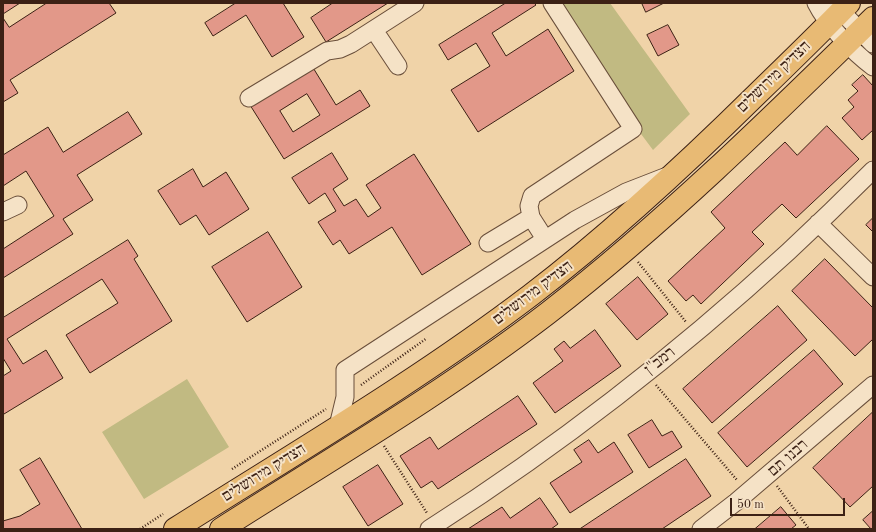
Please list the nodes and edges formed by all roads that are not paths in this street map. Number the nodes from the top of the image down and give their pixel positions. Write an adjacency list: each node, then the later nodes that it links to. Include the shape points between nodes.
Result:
1 (416, 3): 5 (street)
2 (552, 3): 12 (street, via 633,129 532,196 529,206)
3 (816, 3): 4 (street)
4 (838, 10): 6 (street); 11 (main road, הצדיק מירושלים)
5 (374, 30): 7 (street); 9 (street, via 340,49 327,51)
6 (864, 34): 8 (street); 21 (main road, הצדיק מירושלים, via 585,284 496,351 375,432)
7 (398, 66)
8 (873, 67)
9 (249, 98)
10 (873, 170): 13 (street, רמב"ן)
11 (675, 173): 14 (street, via 626,192); 18 (main road, הצדיק מירושלים, via 629,215 532,294 387,396)
12 (531, 216): 14 (street); 15 (street)
13 (818, 223): 16 (street); 19 (street, רמב"ן, via 695,333 645,373 522,467)
14 (545, 239): 18 (street, via 345,370 345,397)
15 (488, 243)
16 (873, 278)
17 (873, 385): 22 (street, רבנו תם)
18 (338, 426): 20 (main road, הצדיק מירושלים)
19 (432, 527)
20 (174, 529)
21 (221, 529)
22 (702, 529)

